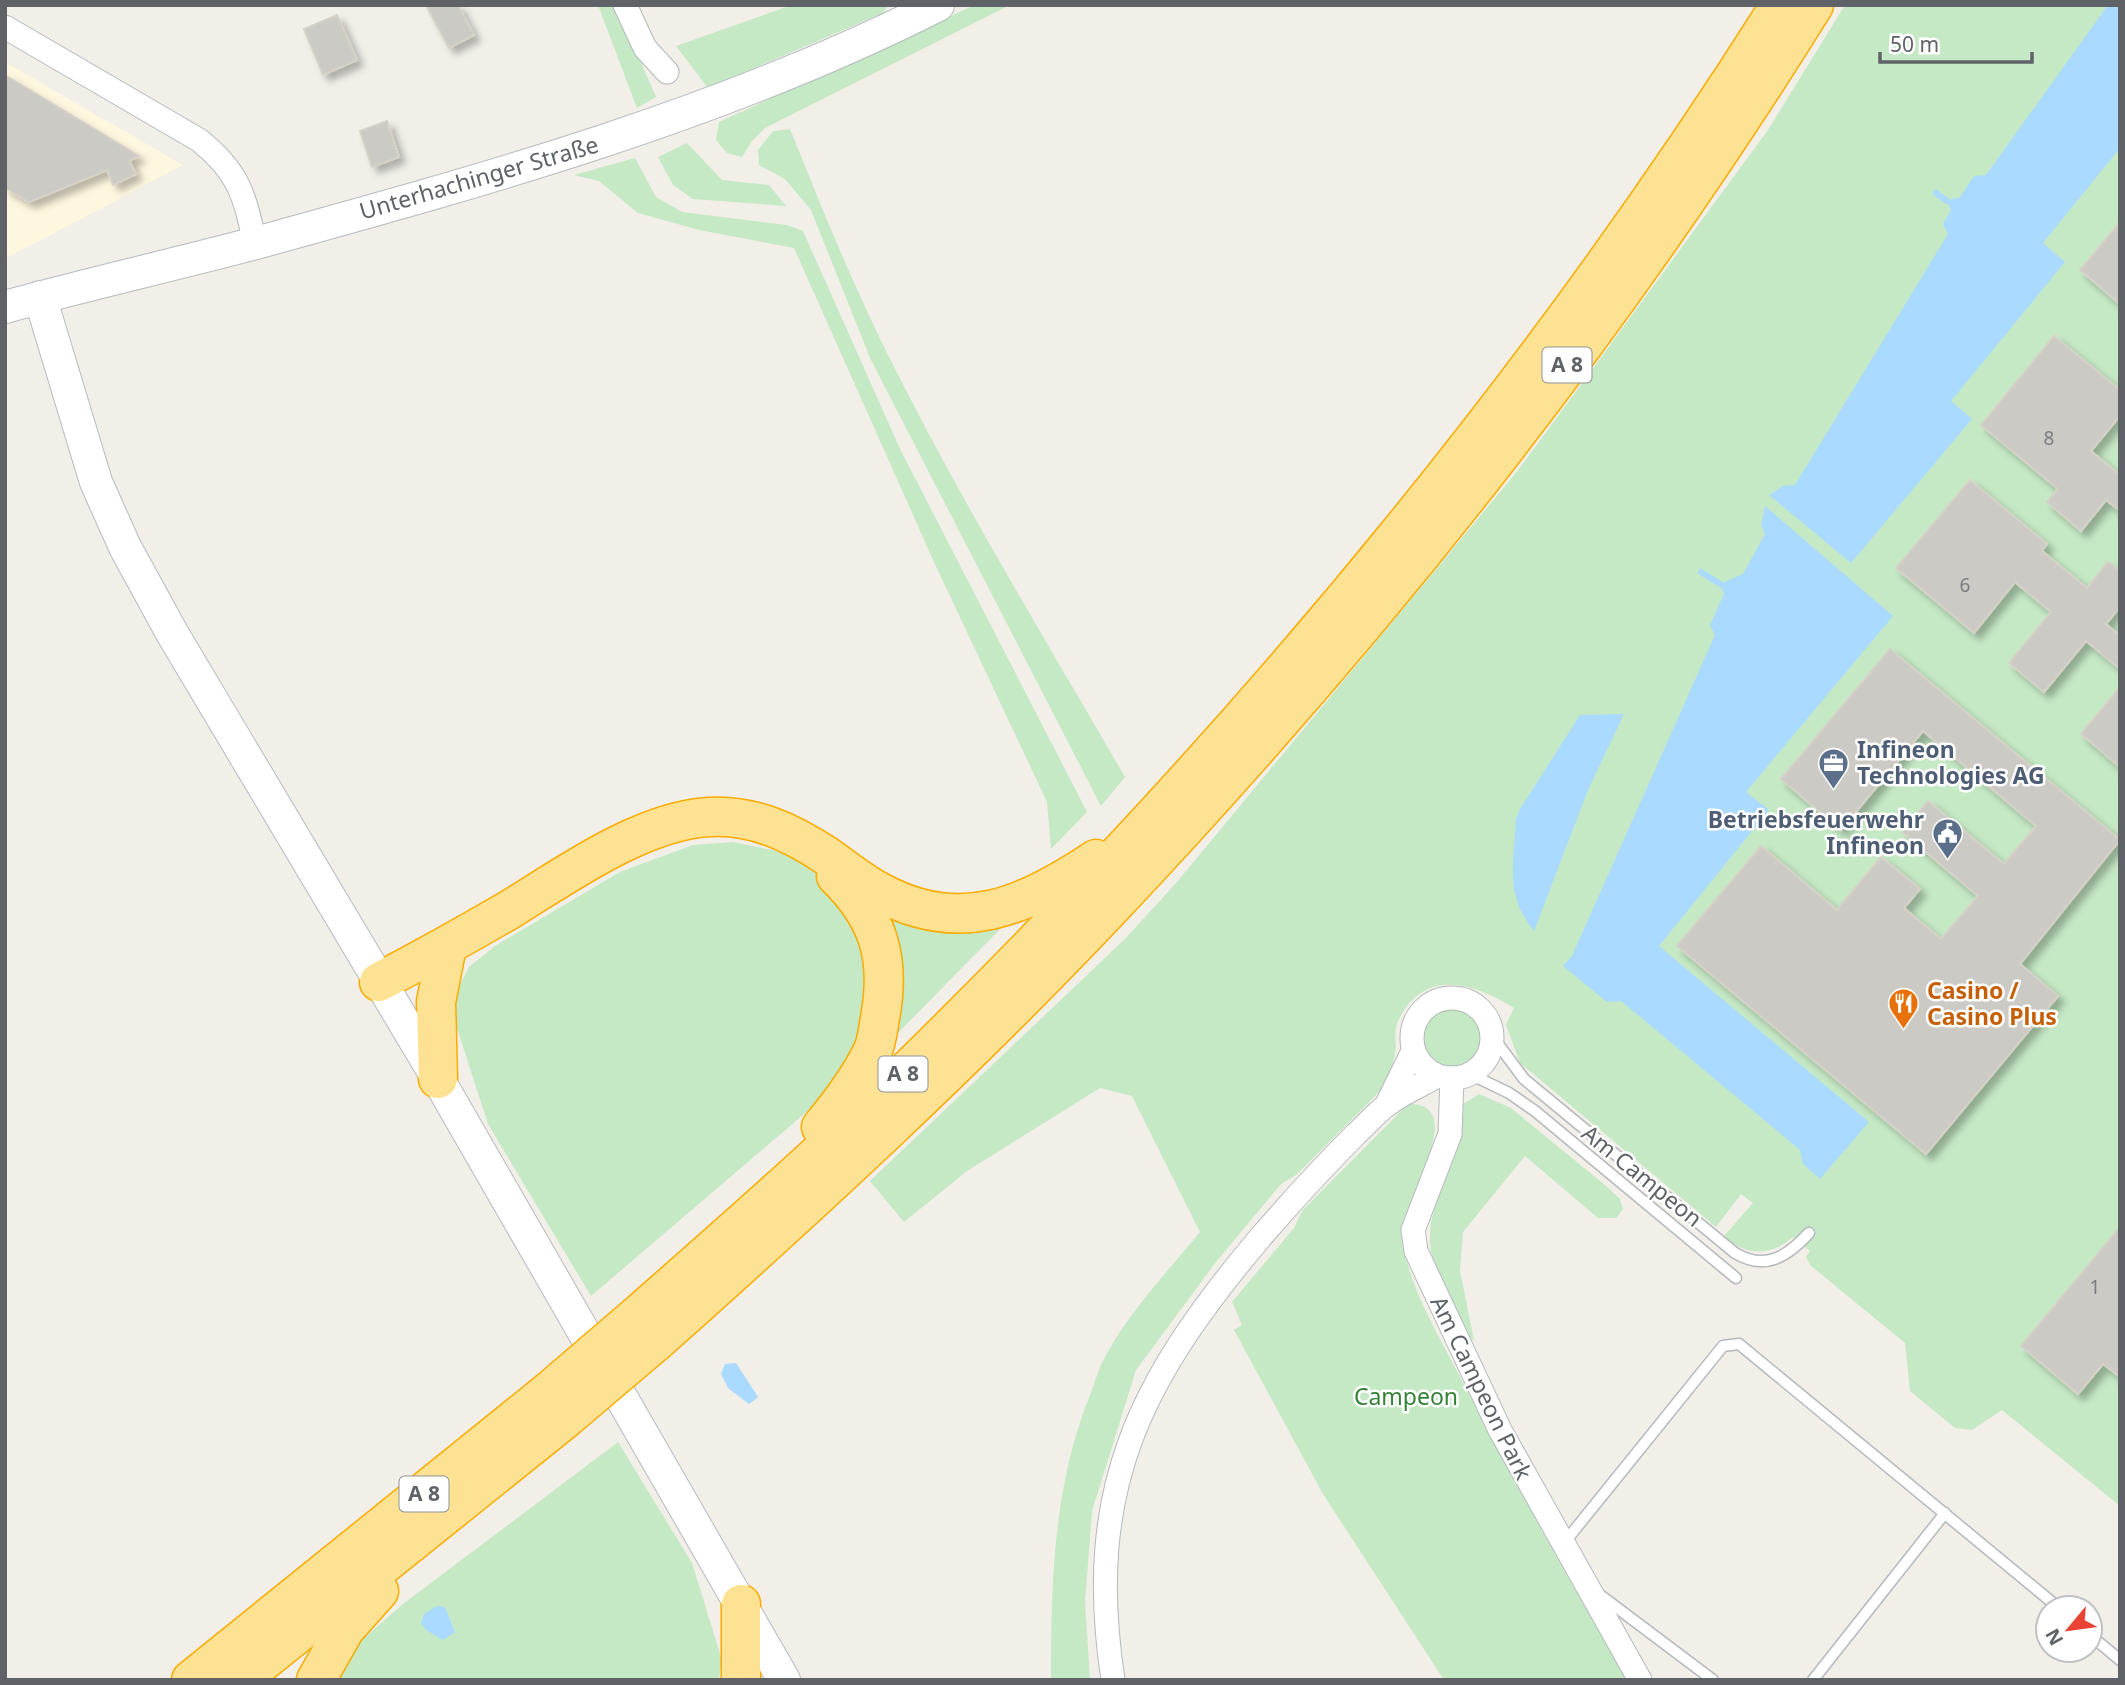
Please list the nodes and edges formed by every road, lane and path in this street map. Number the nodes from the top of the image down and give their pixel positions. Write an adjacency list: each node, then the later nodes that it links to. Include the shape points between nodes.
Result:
1 (625, 5): 6 (street, via 645,48)
2 (1780, 5): 11 (highway, A 8, via 1722,97 1523,375)
3 (1814, 5): 11 (highway, A 8, via 1744,118 1523,424 1391,590)
4 (927, 8): 7 (main road, Unterhachinger Straße, via 813,63 620,136)
5 (5, 27): 7 (street, via 199,140 221,158 243,191)
6 (667, 72)
7 (255, 243): 8 (main road, Unterhachinger Straße)
8 (40, 297): 9 (main road, Unterhachinger Straße); 14 (main road, via 96,482 125,547)
9 (5, 307)
10 (795, 835): 12 (highway, via 879,892 938,913 994,911); 13 (highway, via 740,818 710,817 666,825 604,853); 23 (highway, via 858,898 882,945 883,999 874,1048 848,1093 818,1131)
11 (1154, 839): 12 (highway)
12 (1095, 886): 23 (highway, A 8, via 823,1151); 25 (highway, A 8, via 836,1178)
13 (447, 946): 14 (highway); 18 (highway, via 436,1002)
14 (379, 982): 18 (main road)
15 (1492, 1035): 16 (street, via 1478,1007 1454,998 1441,999 1420,1013 1414,1025); 17 (street, via 1486,1058); 22 (lane, Am Campeon, via 1524,1079 1735,1253 1758,1263 1772,1262)
16 (1413, 1051): 17 (street, via 1423,1066); 20 (street)
17 (1453, 1076): 19 (street); 21 (street, Am Campeon Park); 24 (lane, Am Campeon, via 1509,1093 1535,1111)
18 (438, 1079): 32 (main road)
19 (1413, 1092): 20 (street); 21 (street, via 1436,1099)
20 (1387, 1104): 40 (street, via 1303,1187 1227,1278 1157,1378 1130,1437 1108,1531 1104,1580)
21 (1450, 1134): 29 (street, Am Campeon Park, via 1413,1230 1416,1251 1500,1430)
22 (1809, 1233)
23 (704, 1257): 25 (highway, A 8)
24 (1736, 1278)
25 (649, 1327): 26 (highway, A 8, bridge)
26 (556, 1406): 27 (highway, A 8); 35 (highway, A 8)
27 (464, 1500): 36 (highway, A 8); 37 (highway, via 345,1629)
28 (1945, 1513): 29 (lane, via 1739,1344 1723,1346); 31 (lane); 43 (lane)
29 (1562, 1545): 30 (street, Am Campeon Park)
30 (1584, 1583): 41 (street, Am Campeon Park); 42 (lane)
31 (2042, 1594)
32 (741, 1604): 38 (highway); 39 (main road)
33 (2104, 1647): 34 (lane)
34 (2120, 1660)
35 (191, 1680)
36 (240, 1680)
37 (316, 1680)
38 (741, 1680)
39 (784, 1680)
40 (1113, 1680)
41 (1640, 1680)
42 (1713, 1680)
43 (1813, 1680)

